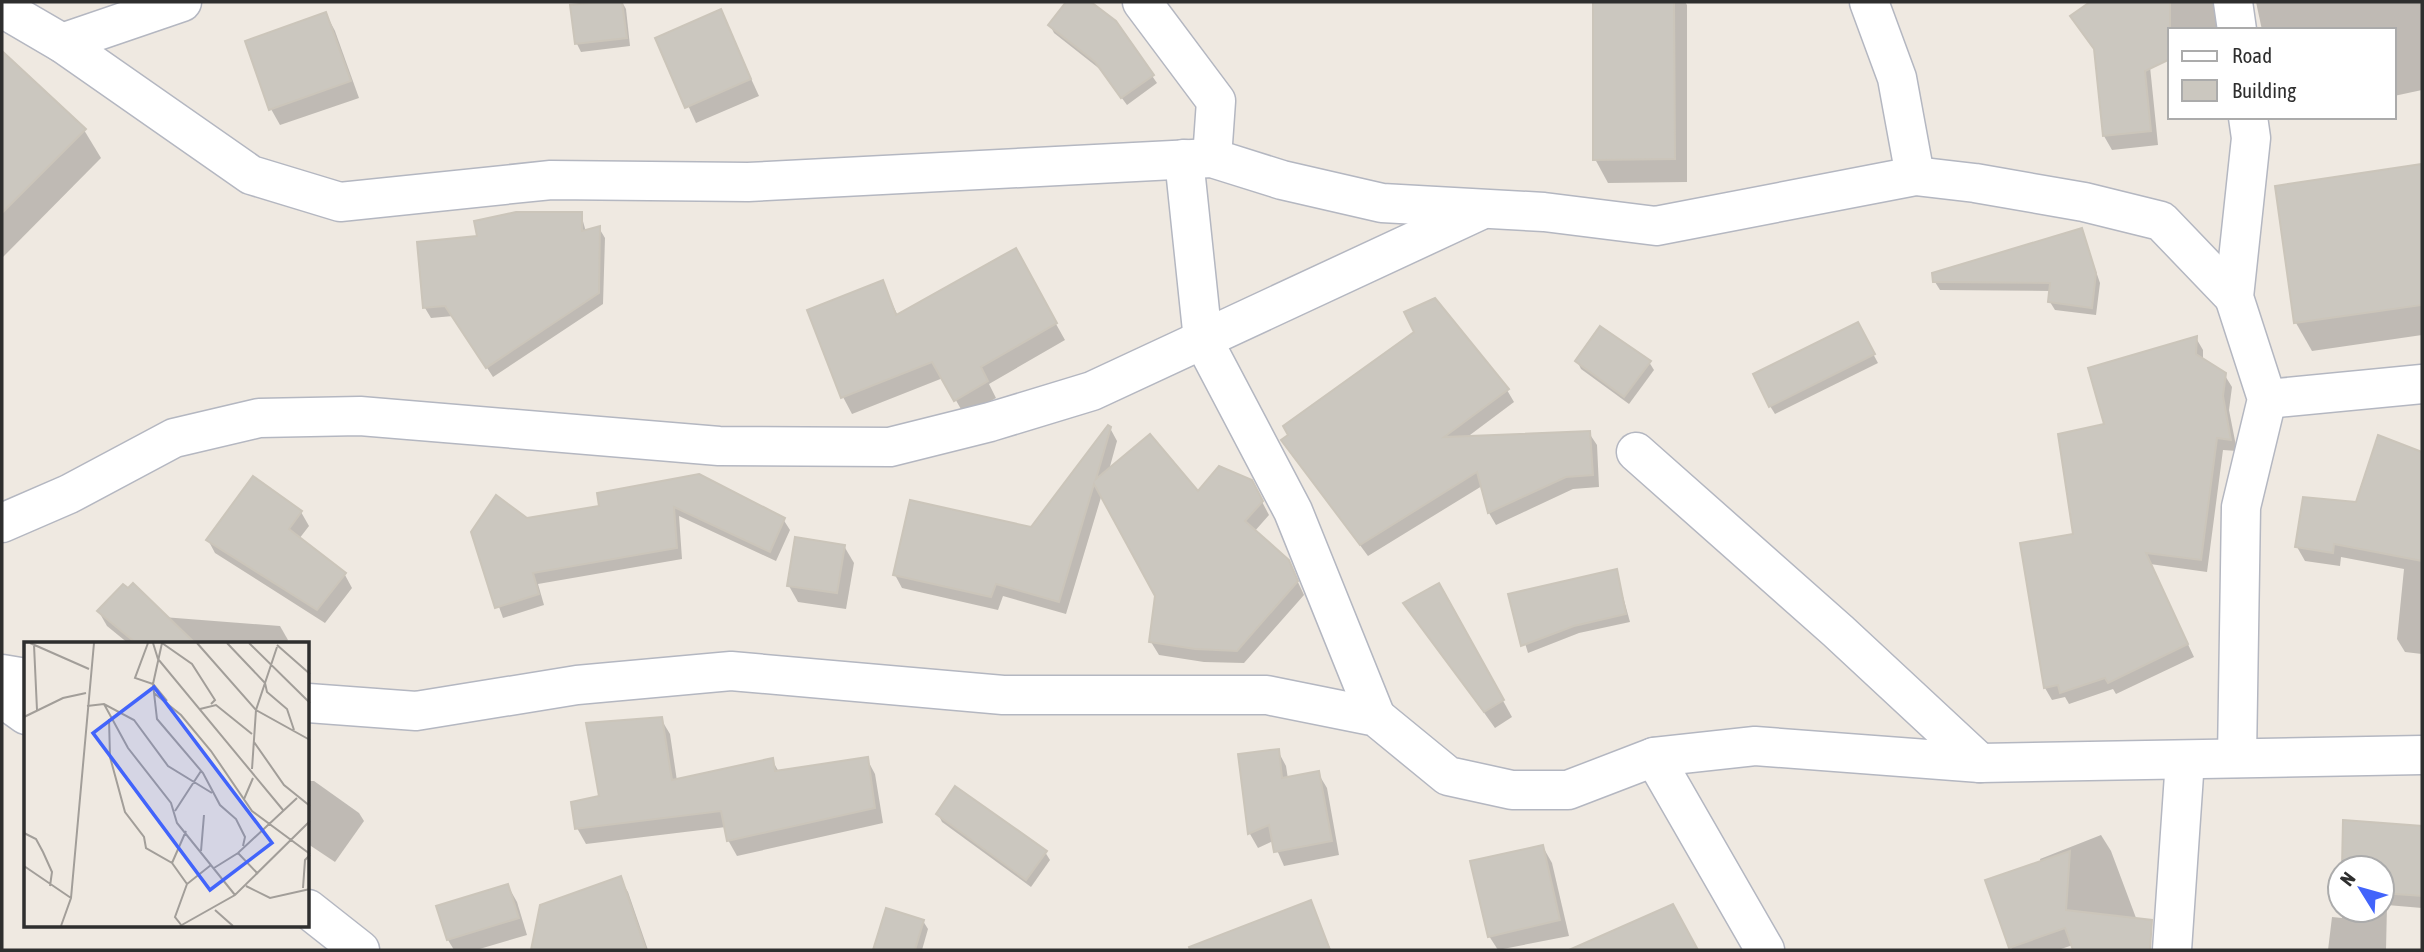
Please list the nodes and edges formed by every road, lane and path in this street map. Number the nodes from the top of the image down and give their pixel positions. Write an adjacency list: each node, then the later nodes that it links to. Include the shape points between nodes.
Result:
1 (182, 2): 7 (street)
2 (1142, 2): 9 (street, via 1216,101)
3 (1869, 2): 10 (street, via 1897,78)
4 (2233, 2): 6 (street)
5 (2, 8): 7 (street)
6 (2237, 28)
7 (62, 43): 9 (street, via 251,175 340,202 551,180 748,181)
8 (2248, 119): 12 (street, via 2251,138)
9 (1198, 158): 11 (street, via 1382,203); 13 (street)
10 (1915, 176): 11 (street, via 1656,226 1544,212); 12 (street, via 2084,202 2161,221)
11 (1480, 211): 13 (street)
12 (2234, 297): 15 (street)
13 (1203, 341): 17 (street, via 1092,391 890,447 719,446 360,416 259,418 174,438 69,494); 23 (street, via 1293,511)
14 (2422, 384): 15 (street)
15 (2267, 399): 26 (street, via 2241,507)
16 (1636, 452): 28 (street)
17 (2, 523)
18 (2, 674): 19 (street)
19 (24, 678)
20 (2, 698): 22 (street)
21 (310, 703): 23 (street, via 416,711 577,685 731,671 1003,695 1267,695)
22 (24, 714)
23 (1376, 717): 25 (street, via 1448,776 1512,790 1568,790)
24 (2422, 755): 26 (street)
25 (1654, 757): 28 (street, via 1755,746); 31 (street)
26 (2237, 758): 27 (street)
27 (2185, 760): 28 (street); 32 (street)
28 (1980, 763)
29 (310, 911): 30 (street)
30 (360, 950)
31 (1765, 950)
32 (2172, 950)

